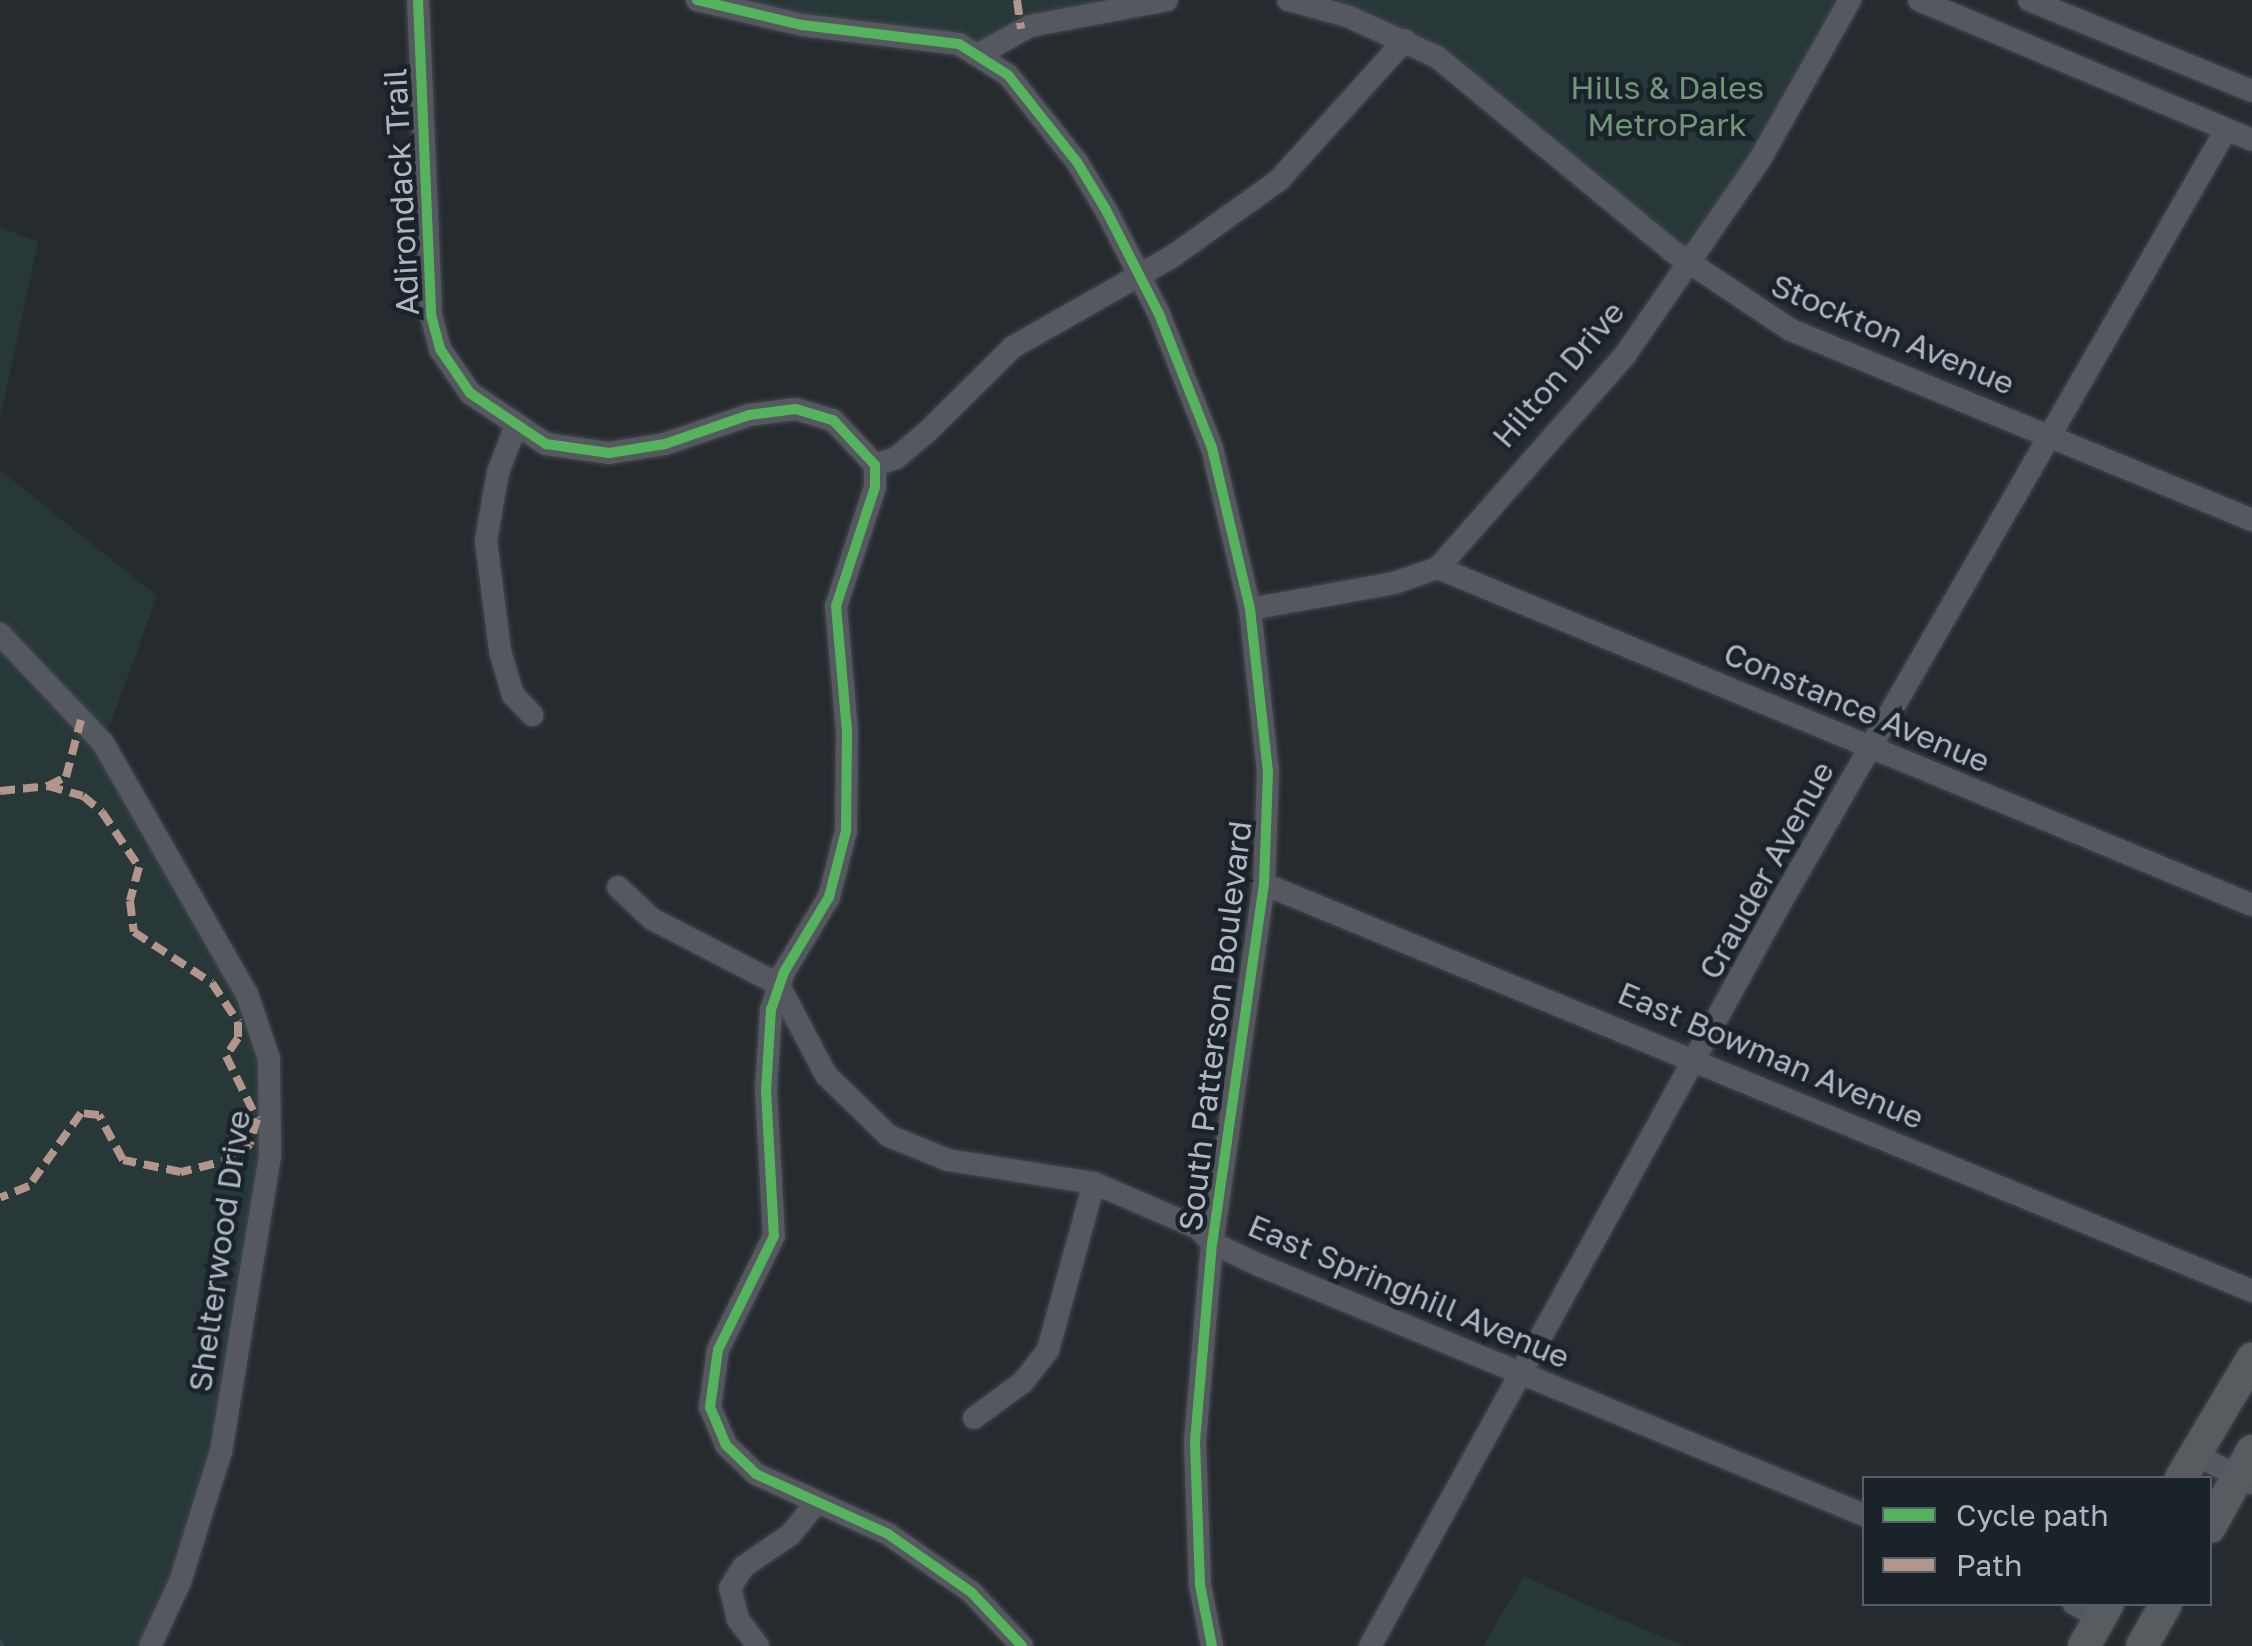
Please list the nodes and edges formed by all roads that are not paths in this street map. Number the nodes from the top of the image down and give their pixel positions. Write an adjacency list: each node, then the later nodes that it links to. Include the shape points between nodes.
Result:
1 (418, 0): 15 (street, Adirondack Trail, via 435,332 470,393)
2 (697, 0): 9 (street, South Patterson Boulevard, via 802,24 932,39)
3 (1168, 0): 9 (street, via 1030,26)
4 (1288, 0): 8 (street, Stockton Avenue)
5 (1850, 0): 13 (street, Hilton Drive, via 1758,161)
6 (1919, 0): 11 (street)
7 (2029, 0): 10 (street)
8 (1404, 40): 13 (street, Stockton Avenue, via 1507,109); 14 (street, via 1278,180)
9 (979, 54): 14 (street, South Patterson Boulevard, via 1008,76 1077,162)
10 (2252, 91)
11 (2226, 130): 12 (street); 16 (street, Crauder Avenue)
12 (2252, 140)
13 (1687, 262): 16 (street, Stockton Avenue, via 1791,330); 19 (street, Hilton Drive, via 1625,355)
14 (1139, 275): 17 (street, via 1013,348 926,434); 20 (street, South Patterson Boulevard, via 1212,448)
15 (515, 428): 17 (street, Adirondack Trail, via 546,444 609,453 665,444 749,414 796,409 834,420); 22 (street, via 498,472 486,541 500,651 513,695)
16 (2050, 436): 18 (street, Stockton Avenue); 23 (street, Crauder Avenue)
17 (875, 466): 27 (street, via 875,488 836,606 847,733 846,831 829,897)
18 (2252, 520)
19 (1438, 568): 20 (street, via 1394,583); 23 (street, Constance Avenue)
20 (1250, 609): 24 (street, South Patterson Boulevard, via 1268,771)
21 (0, 634): 42 (street, Shelterwood Drive, via 103,744 239,979 269,1060 270,1156 221,1451 180,1582)
22 (532, 715)
23 (1872, 748): 26 (street, Constance Avenue); 28 (street, Crauder Avenue)
24 (1264, 884): 28 (street, East Bowman Avenue); 30 (street, South Patterson Boulevard)
25 (618, 887): 27 (street, via 652,919)
26 (2252, 905)
27 (778, 984): 29 (street, East Springhill Avenue, via 826,1076 889,1136 948,1160); 37 (street, via 766,1054 774,1236 718,1350 710,1407 715,1428 740,1461)
28 (1698, 1060): 31 (street, East Bowman Avenue); 33 (street, Crauder Avenue)
29 (1094, 1183): 30 (street, East Springhill Avenue, via 1198,1228); 34 (street, via 1048,1350 1023,1382)
30 (1212, 1243): 33 (street, East Springhill Avenue); 45 (street, South Patterson Boulevard, via 1195,1515)
31 (2252, 1291)
32 (2252, 1359): 35 (main road)
33 (1523, 1374): 38 (street, East Springhill Avenue); 46 (street, Crauder Avenue)
34 (974, 1418)
35 (2188, 1466): 36 (street)
36 (2248, 1470): 39 (main road)
37 (814, 1506): 43 (street, via 791,1534 743,1568 730,1588 738,1620); 44 (street, via 888,1534 971,1592)
38 (1862, 1514)
39 (2212, 1524)
40 (2165, 1606): 48 (main road)
41 (2094, 1608): 47 (main road)
42 (150, 1646)
43 (758, 1646)
44 (1022, 1646)
45 (1212, 1646)
46 (1370, 1646)
47 (2084, 1646)
48 (2142, 1646)

